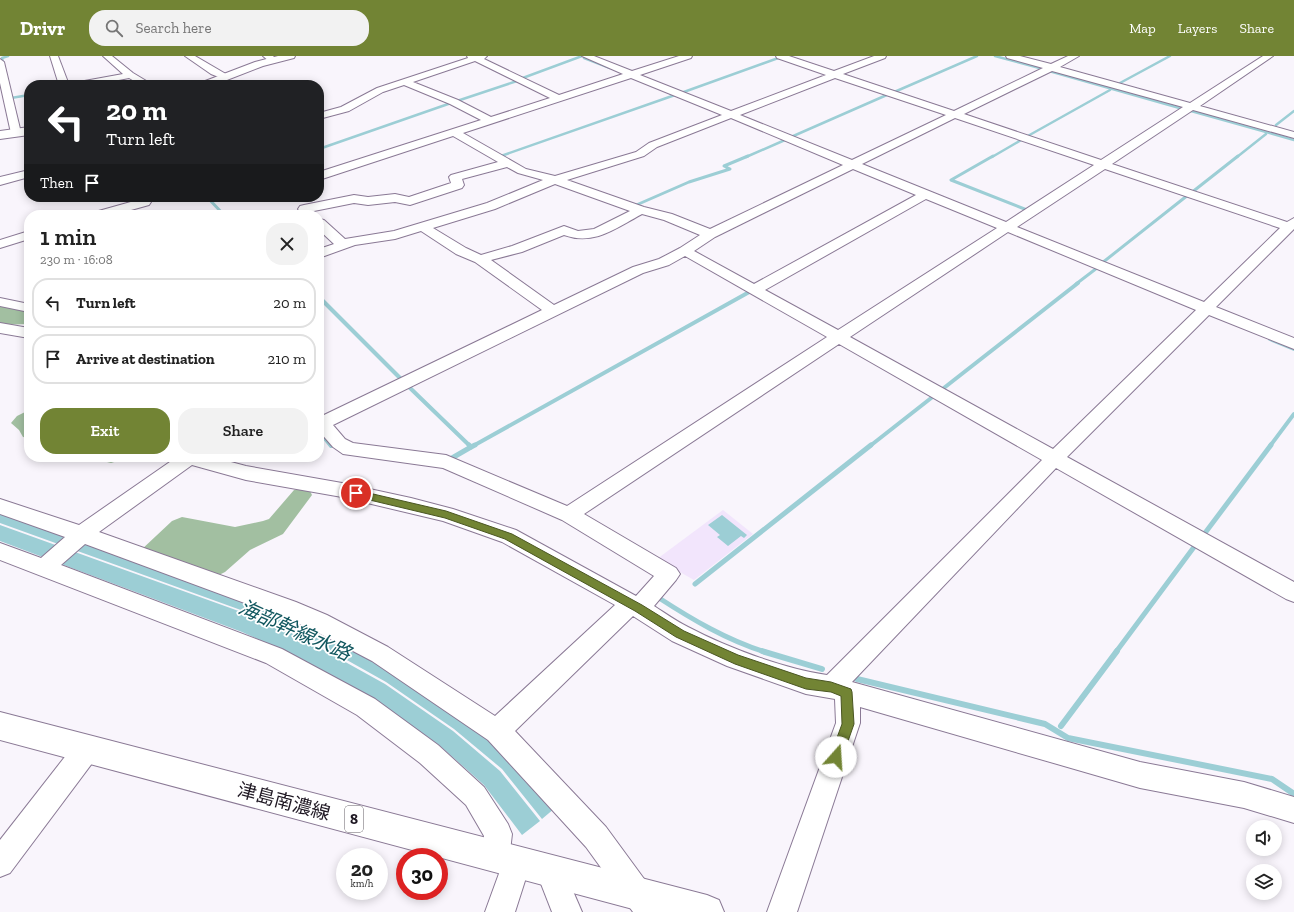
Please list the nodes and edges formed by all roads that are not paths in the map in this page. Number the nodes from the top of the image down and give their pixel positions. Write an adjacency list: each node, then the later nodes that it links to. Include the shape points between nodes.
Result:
1 (0, 56): 2 (street)
2 (3, 56)
3 (54, 56): 22 (street)
4 (107, 56): 20 (street)
5 (189, 56): 21 (street)
6 (290, 56): 15 (main road)
7 (586, 56): 18 (street)
8 (688, 56): 18 (street)
9 (780, 56): 19 (street)
10 (882, 56): 19 (street)
11 (1010, 56): 17 (street)
12 (1075, 56): 17 (street)
13 (1269, 56): 28 (street)
14 (477, 57): 26 (street); 27 (street, via 496,69)
15 (270, 58): 21 (main road)
16 (0, 62): 35 (street)
17 (1051, 68): 28 (street); 31 (street)
18 (631, 74): 27 (street); 30 (street)
19 (834, 74): 30 (street); 31 (street)
20 (130, 75): 23 (street); 24 (street)
21 (226, 77): 25 (main road)
22 (62, 80)
23 (104, 80)
24 (139, 80)
25 (218, 80)
26 (405, 82): 29 (street, via 374,93 345,109); 32 (street, via 454,102)
27 (558, 98): 32 (street)
28 (1191, 106): 37 (street); 40 (street)
29 (324, 115)
30 (730, 115): 39 (street); 43 (street, via 653,145 631,157)
31 (954, 115): 39 (street); 40 (street)
32 (488, 120): 34 (street)
33 (24, 132): 35 (main road)
34 (454, 132): 38 (street); 42 (street)
35 (16, 133): 36 (main road)
36 (0, 134)
37 (1294, 135)
38 (508, 163): 43 (street, via 522,171); 46 (street, via 455,177 458,185)
39 (852, 164): 45 (street); 58 (street)
40 (1103, 165): 54 (street); 56 (street)
41 (24, 174): 44 (street)
42 (324, 174)
43 (555, 180): 52 (street); 53 (street, via 491,206)
44 (0, 181)
45 (926, 194): 56 (street); 65 (street)
46 (444, 200): 51 (street, via 354,199); 53 (street)
47 (143, 202): 49 (street)
48 (298, 202): 50 (street)
49 (115, 210)
50 (305, 210)
51 (314, 210)
52 (640, 210): 58 (street, via 668,217); 64 (street, via 597,232 577,235 564,230 517,249)
53 (458, 215): 55 (street)
54 (1291, 225): 68 (street)
55 (423, 227): 61 (street); 64 (street, via 461,251)
56 (1007, 227): 68 (street); 73 (street)
57 (324, 228): 61 (street)
58 (710, 234): 63 (street)
59 (24, 237): 60 (street)
60 (0, 244)
61 (342, 244): 62 (street)
62 (324, 252)
63 (685, 252): 65 (street); 69 (street, via 638,270)
64 (480, 259): 69 (street)
65 (754, 290): 73 (street)
66 (0, 302): 67 (street)
67 (24, 307)
68 (1207, 309): 74 (street); 77 (street)
69 (553, 312): 75 (street)
70 (24, 326): 71 (street)
71 (0, 328): 72 (street)
72 (24, 332)
73 (838, 338): 77 (street); 81 (street)
74 (1294, 344)
75 (324, 420)
76 (324, 425): 81 (street, via 339,443 349,448 446,462)
77 (1054, 459): 85 (street); 87 (street)
78 (182, 462): 82 (street)
79 (207, 462): 86 (street, via 246,473 342,490 446,514 509,536)
80 (0, 506): 82 (street)
81 (569, 515): 86 (street, via 669,574)
82 (80, 536): 84 (street); 89 (street, via 224,584 319,622 380,654)
83 (0, 551): 84 (street)
84 (46, 565): 92 (street, via 274,656 366,707 429,754 475,796 498,834)
85 (1294, 593)
86 (635, 606): 87 (street, via 680,634 735,659 806,683); 89 (street)
87 (839, 690): 91 (street, via 1140,775 1244,795); 99 (street, via 848,724)
88 (0, 726): 90 (main road, 津島南濃線 / 8)
89 (497, 731): 95 (street, via 596,837)
90 (87, 749): 92 (main road, 津島南濃線 / 8); 93 (street)
91 (1294, 810)
92 (506, 859): 94 (main road, 津島南濃線 / 8); 96 (street)
93 (0, 863)
94 (550, 871): 95 (main road, 津島南濃線 / 8); 97 (street)
95 (645, 904): 98 (main road, 津島南濃線 / 8)
96 (500, 912)
97 (567, 912)
98 (707, 912)
99 (782, 912)

